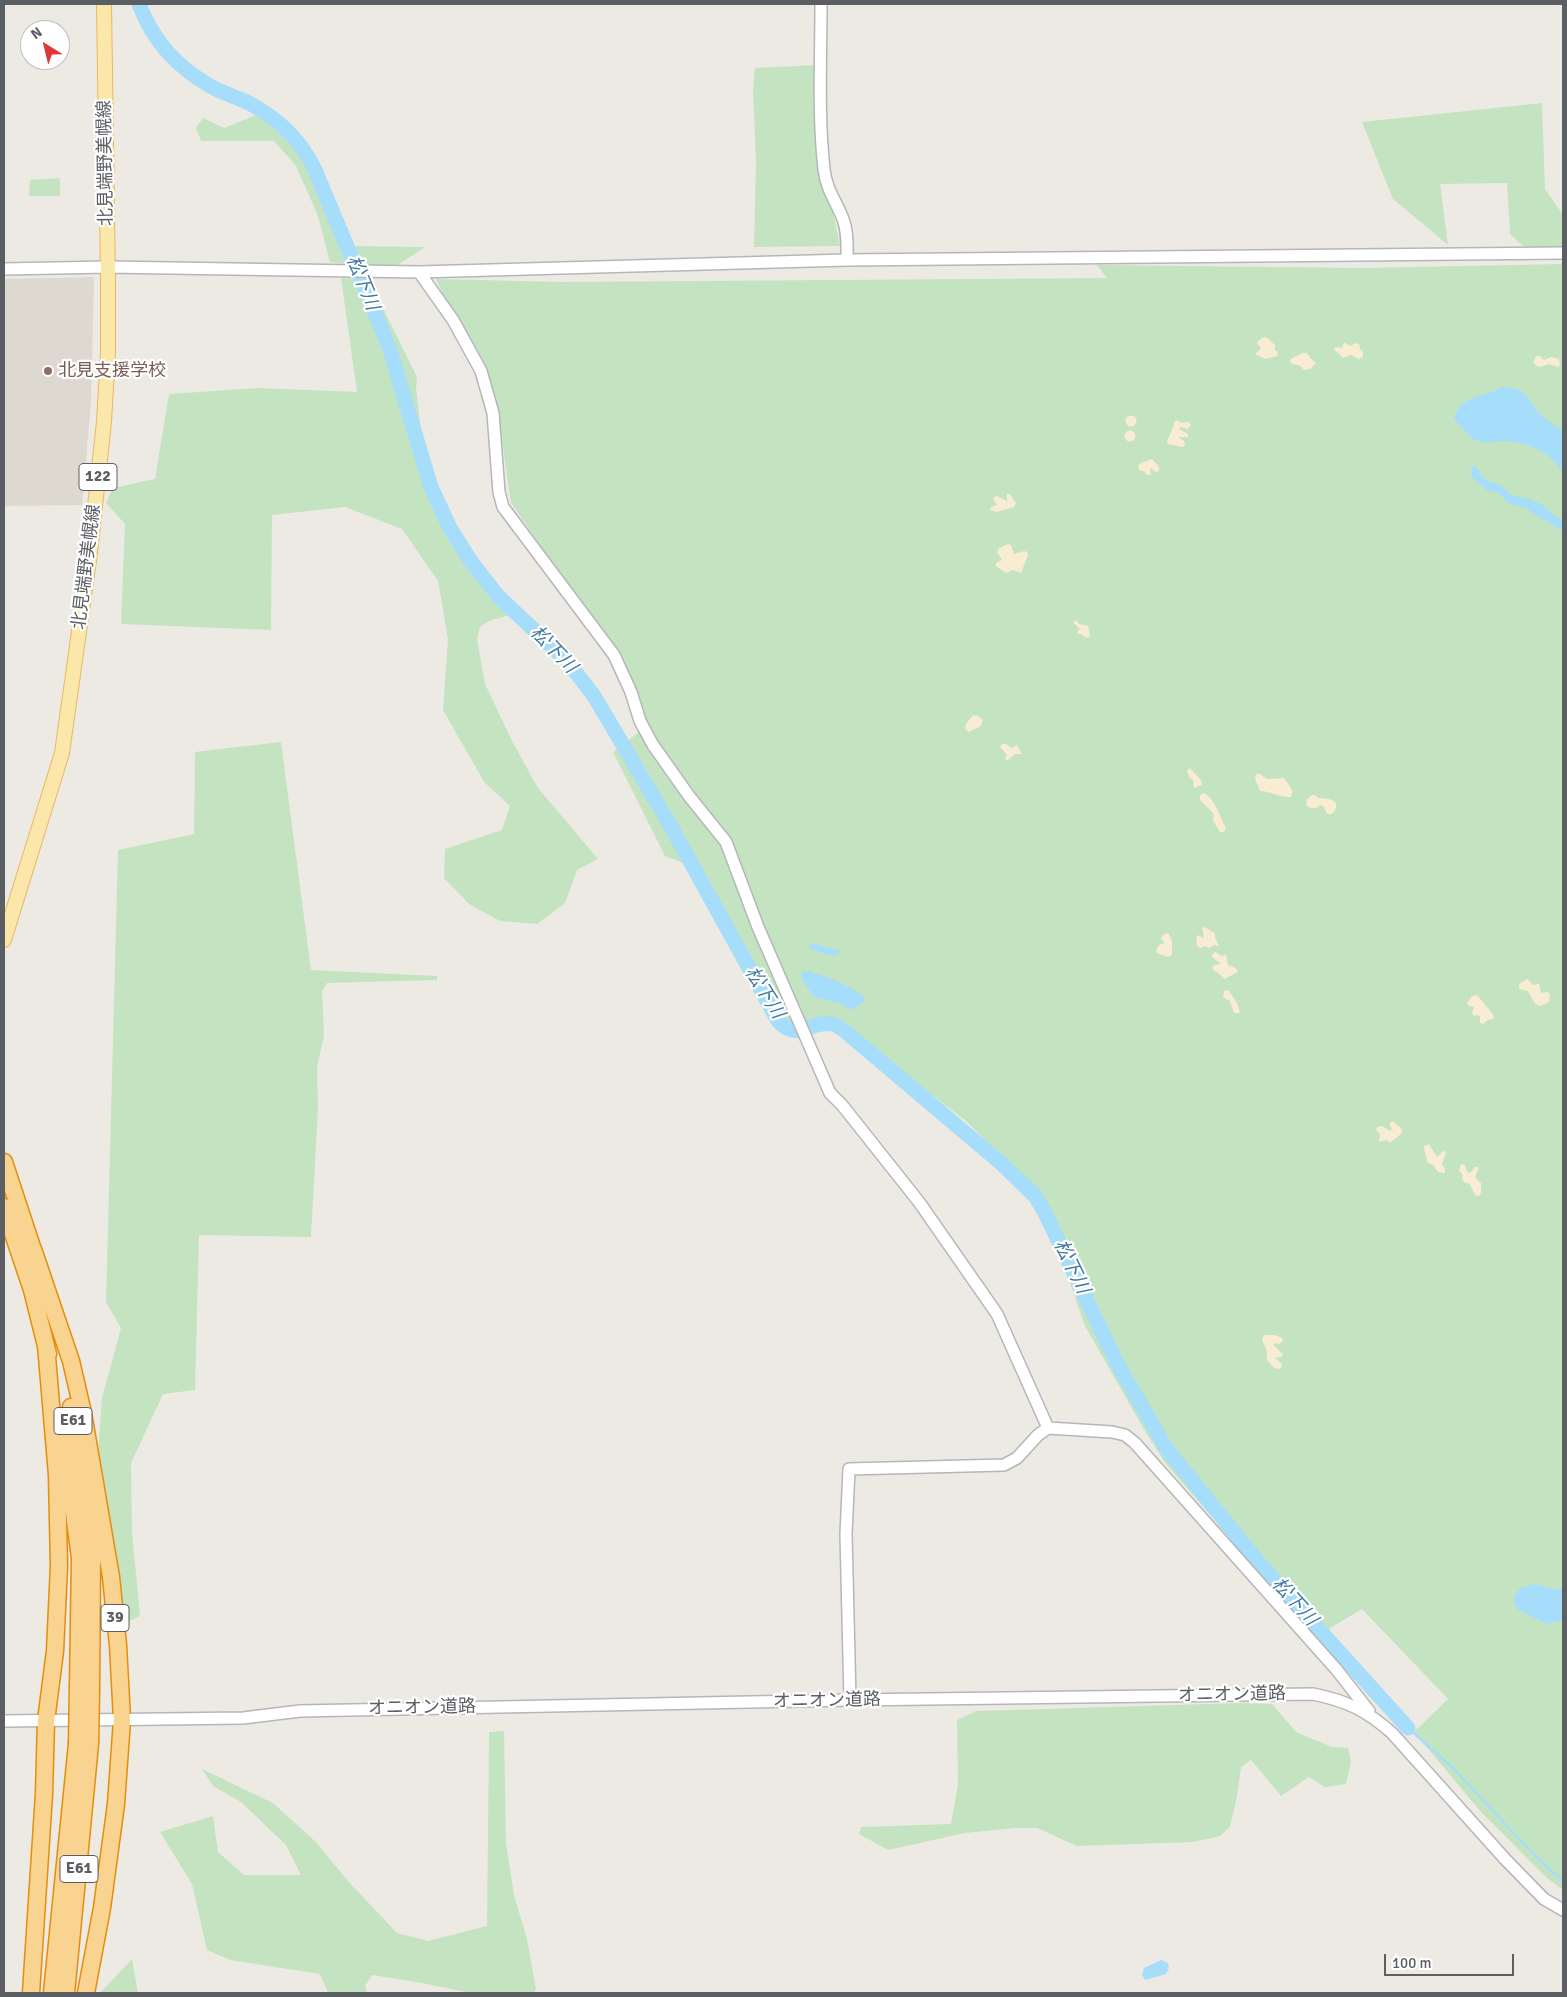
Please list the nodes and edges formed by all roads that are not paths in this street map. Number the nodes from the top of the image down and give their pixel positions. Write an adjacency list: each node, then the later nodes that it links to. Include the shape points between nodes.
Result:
1 (104, 4): 5 (main road, 北見端野美幌線 / 122)
2 (821, 4): 4 (street, via 824,170 830,195 843,219 848,243)
3 (1563, 253): 4 (street)
4 (847, 260): 7 (street)
5 (108, 267): 6 (street); 7 (street); 8 (main road, 北見端野美幌線 / 122, via 104,422 90,553 62,753)
6 (4, 268)
7 (419, 272): 13 (street, via 453,320 481,371 493,413 503,507 614,656 653,745 726,842 758,927 830,1093 919,1202 997,1314)
8 (4, 940)
9 (4, 1162): 11 (highway, E61)
10 (4, 1208): 12 (highway, E61, via 32,1290)
11 (33, 1249): 14 (highway, E61, via 64,1362 83,1483 92,1561); 17 (highway, 39, via 71,1361 93,1463 111,1577)
12 (46, 1345): 14 (highway, E61, via 59,1408 80,1558); 18 (highway, via 57,1475 59,1566 55,1652)
13 (1048, 1428): 15 (street, via 1017,1458 1004,1465 848,1469 846,1534); 16 (street, via 1112,1432 1130,1439 1336,1669)
14 (85, 1688): 20 (highway, E61, bridge)
15 (850, 1700): 16 (street, オニオン道路, via 1313,1694 1357,1707); 17 (street, オニオン道路, via 300,1711 243,1718)
16 (1374, 1718): 21 (street, オニオン道路, via 1392,1733 1511,1866 1544,1899)
17 (122, 1720): 18 (street, オニオン道路); 25 (highway, 39, via 116,1804)
18 (46, 1721): 19 (street, オニオン道路); 22 (highway)
19 (4, 1722)
20 (83, 1744): 23 (highway, E61); 24 (highway, E61)
21 (1563, 1910)
22 (31, 1993)
23 (52, 1993)
24 (66, 1993)
25 (86, 1993)

